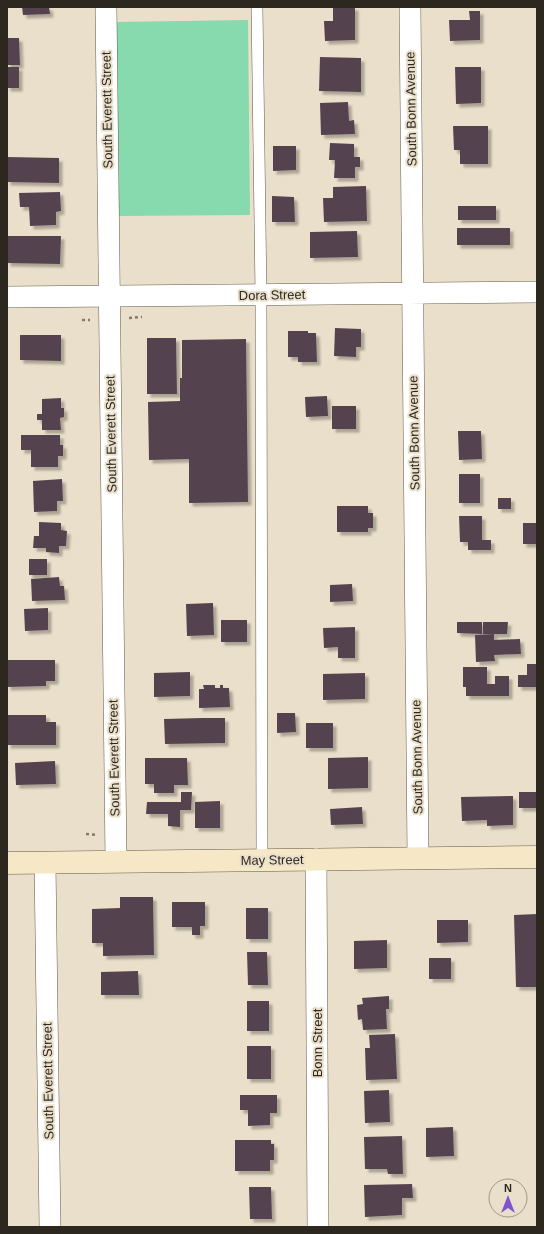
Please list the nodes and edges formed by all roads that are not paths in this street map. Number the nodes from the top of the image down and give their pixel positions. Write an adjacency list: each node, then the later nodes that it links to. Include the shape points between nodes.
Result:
1 (106, 7): 8 (street, South Everett Street)
2 (257, 7): 6 (lane)
3 (410, 7): 5 (street, South Bonn Avenue)
4 (537, 292): 5 (street, Dora Street)
5 (413, 294): 6 (street, Dora Street); 10 (street, South Bonn Avenue)
6 (261, 295): 8 (street, Dora Street); 12 (lane)
7 (7, 297): 8 (street, Dora Street)
8 (109, 297): 13 (street, South Everett Street)
9 (537, 857): 10 (street, May Street)
10 (418, 858): 11 (street, May Street)
11 (316, 859): 12 (street, May Street); 17 (street, Bonn Street)
12 (262, 860): 13 (street, May Street)
13 (116, 861): 15 (street, May Street)
14 (7, 863): 15 (street, May Street)
15 (45, 863): 16 (street, South Everett Street)
16 (50, 1227)
17 (318, 1227)

